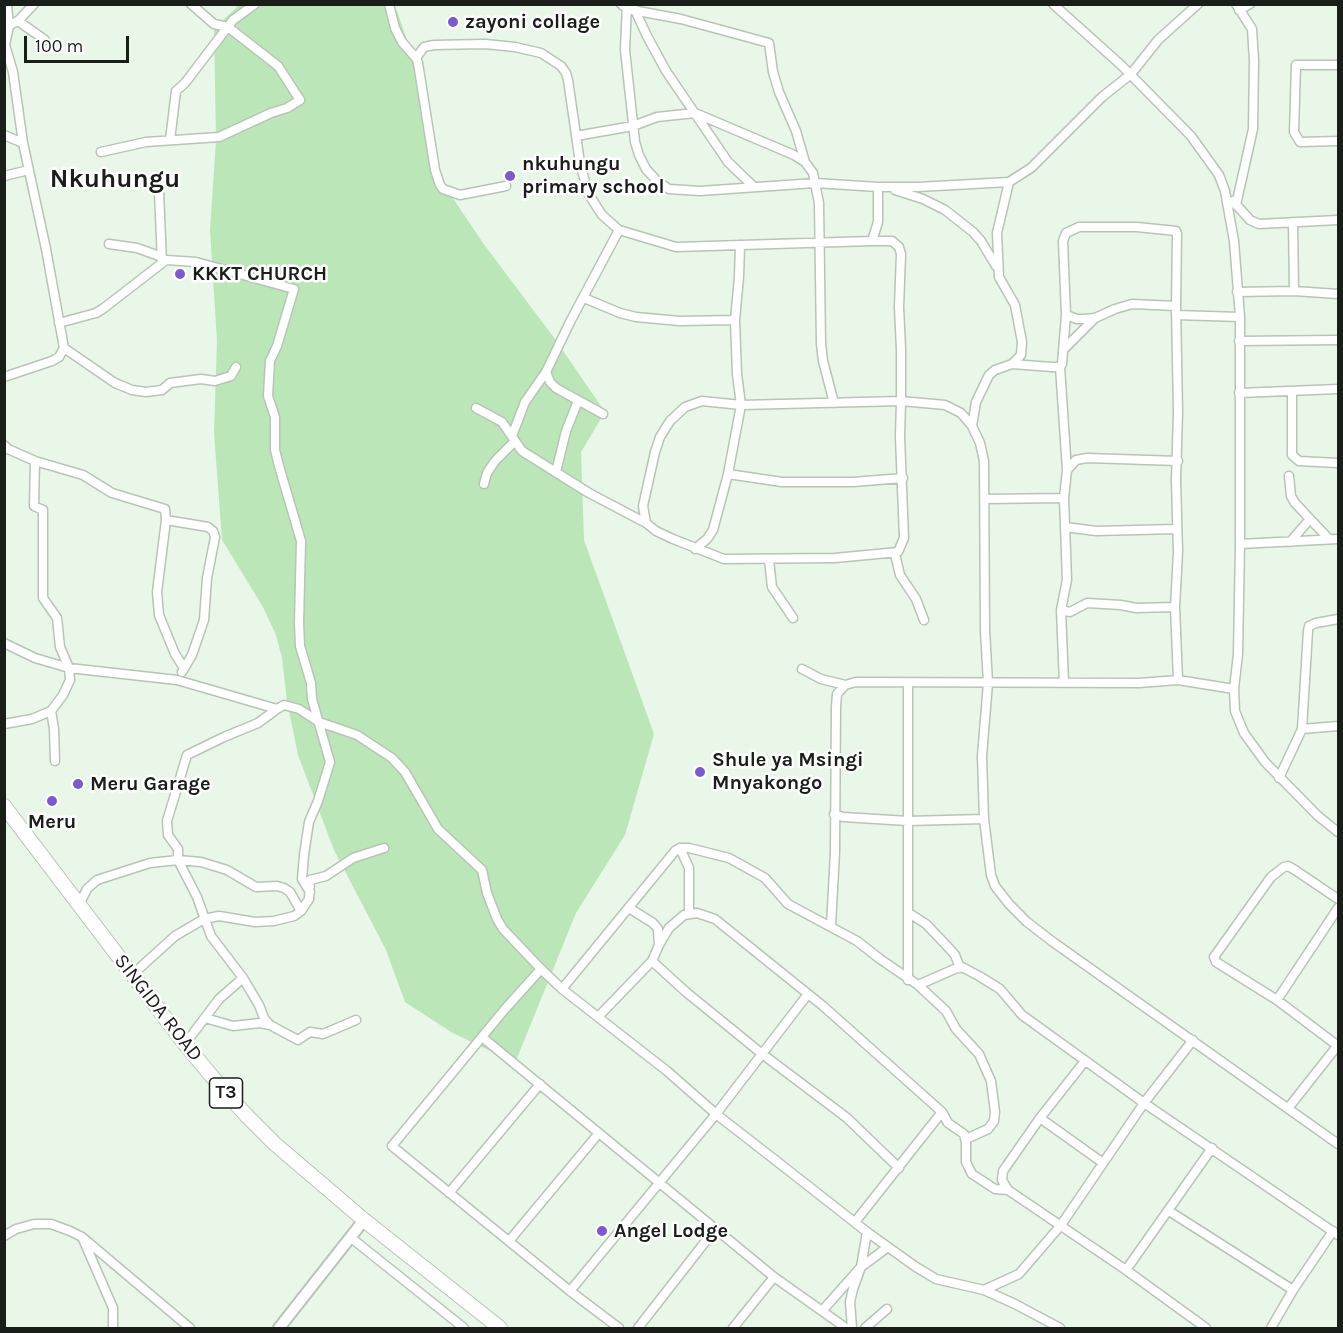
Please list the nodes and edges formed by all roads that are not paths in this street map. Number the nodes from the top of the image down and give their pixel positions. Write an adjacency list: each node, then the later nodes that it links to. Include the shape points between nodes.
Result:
1 (6, 4): 12 (street)
2 (34, 4): 11 (street)
3 (191, 4): 13 (street, via 214,24)
4 (255, 4): 13 (street)
5 (388, 4): 15 (street, via 402,42)
6 (1053, 4): 17 (street)
7 (1198, 4): 17 (street, via 1158,40)
8 (1250, 4): 10 (street)
9 (627, 7): 18 (street); 19 (street, via 624,50); 26 (street, via 769,43 779,92)
10 (1237, 7): 36 (street, via 1250,24 1253,37 1253,129)
11 (18, 21): 12 (street); 14 (street)
12 (7, 27): 24 (street, via 5,45)
13 (228, 27): 22 (street, via 176,90); 22 (street, via 278,66 300,100 219,137)
14 (45, 40)
15 (416, 58): 21 (street, via 424,47 451,44 485,44 541,53 566,73); 32 (street, via 440,185 460,195)
16 (1338, 65): 23 (street, via 1296,65 1294,132 1300,142)
17 (1131, 74): 30 (street, via 1031,168); 35 (street, via 1191,136 1219,175)
18 (695, 113): 19 (street, via 657,117); 26 (street); 33 (street, via 728,162)
19 (633, 126): 21 (street); 33 (street, via 646,169 669,189)
20 (4, 135): 24 (street)
21 (576, 136): 39 (street, via 588,193)
22 (170, 140): 25 (street)
23 (1338, 141)
24 (23, 143): 27 (street)
25 (101, 152)
26 (806, 162): 31 (street)
27 (29, 170): 29 (street); 55 (street)
28 (160, 176): 44 (street)
29 (4, 177)
30 (1009, 182): 34 (street); 45 (street, via 997,233)
31 (815, 183): 33 (street); 34 (street); 41 (street)
32 (506, 186)
33 (754, 187)
34 (882, 187): 40 (street); 45 (street, via 945,210 973,232)
35 (1225, 191): 36 (street); 47 (street)
36 (1236, 205): 38 (street, via 1259,224)
37 (1338, 220): 38 (street)
38 (1293, 222): 46 (street)
39 (618, 230): 43 (street, via 676,247); 49 (street)
40 (872, 241): 41 (street); 69 (street, via 892,241 901,254)
41 (819, 243): 43 (street); 71 (street, via 822,352)
42 (109, 244): 44 (street, via 137,248)
43 (740, 245): 54 (street)
44 (162, 260): 55 (street, via 96,313); 120 (street, via 196,262 294,290 270,362 268,396 275,417 275,450 301,541 300,646)
45 (998, 269): 60 (street, via 1020,321 1022,350)
46 (1294, 291): 47 (street); 48 (street)
47 (1237, 292): 52 (street)
48 (1338, 294)
49 (584, 298): 54 (street, via 636,317); 63 (street)
50 (1176, 311): 51 (street, via 1176,231 1079,228 1066,233 1063,241); 52 (street); 53 (street, via 1132,304); 79 (street)
51 (1066, 315): 53 (street); 59 (street)
52 (1240, 317): 57 (street)
53 (1095, 318): 59 (street)
54 (735, 320): 72 (street)
55 (59, 323): 58 (street)
56 (1338, 340): 57 (street)
57 (1239, 341): 67 (street)
58 (64, 348): 62 (street, via 115,383 146,392 162,390 170,383 215,381 231,376); 64 (street, via 52,362)
59 (1064, 349): 61 (street)
60 (1012, 364): 61 (street); 70 (street, via 989,375)
61 (1060, 367): 82 (street)
62 (236, 368)
63 (546, 372): 68 (street, via 556,388); 77 (street, via 525,402)
64 (4, 377)
65 (1338, 389): 66 (street)
66 (1292, 390): 67 (street); 81 (street, via 1292,455 1299,461)
67 (1239, 393): 98 (street)
68 (579, 401): 75 (street); 83 (street, via 566,431)
69 (901, 402): 71 (street); 74 (street, via 945,405); 86 (street)
70 (976, 402): 74 (street); 76 (street)
71 (834, 403): 72 (street)
72 (741, 405): 84 (street); 92 (street, via 702,402 685,407 670,421 655,452 643,506)
73 (476, 408): 77 (street, via 498,419)
74 (961, 413): 76 (street)
75 (603, 414)
76 (972, 426): 89 (street, via 984,461)
77 (514, 438): 83 (street, via 522,451); 87 (street, via 487,473)
78 (4, 445): 80 (street)
79 (1178, 460): 82 (street, via 1087,458 1076,460); 94 (street)
80 (35, 461): 91 (street, via 82,475 112,494 165,509); 109 (street, via 34,506 43,510 43,598 57,618 60,648)
81 (1338, 463)
82 (1067, 470): 88 (street)
83 (556, 472): 92 (street)
84 (728, 474): 86 (street, via 782,482); 99 (street, via 713,531)
85 (1289, 476): 90 (street, via 1291,496)
86 (903, 478): 100 (street, via 903,538 901,549)
87 (484, 484)
88 (1064, 498): 89 (street); 93 (street)
89 (986, 499): 114 (street)
90 (1310, 519): 95 (street); 97 (street)
91 (166, 520): 108 (street, via 157,592 159,615); 108 (street, via 207,527 215,537 204,621)
92 (646, 523): 99 (street)
93 (1065, 527): 94 (street, via 1096,531); 103 (street, via 1067,580)
94 (1177, 528): 102 (street)
95 (1328, 538): 96 (street); 97 (street)
96 (1338, 539)
97 (1290, 542): 98 (street)
98 (1240, 544): 117 (street)
99 (695, 549): 101 (street, via 724,559)
100 (895, 554): 101 (street); 106 (street, via 900,575)
101 (769, 560): 104 (street, via 772,586)
102 (1175, 607): 103 (street, via 1087,603 1070,612); 112 (street)
103 (1061, 610): 115 (street)
104 (793, 618)
105 (1338, 619): 123 (street, via 1309,626)
106 (924, 620)
107 (4, 643): 109 (street)
108 (184, 668): 111 (street)
109 (69, 669): 111 (street); 119 (street, via 68,686)
110 (802, 669): 116 (street)
111 (177, 680): 118 (street)
112 (1178, 680): 115 (street); 117 (street)
113 (908, 683): 114 (street); 116 (street); 129 (street)
114 (988, 683): 115 (street); 128 (street, via 982,756)
115 (1064, 683)
116 (845, 685): 127 (street, via 836,698)
117 (1234, 689): 125 (street, via 1235,711 1244,733)
118 (277, 709): 120 (street, via 284,705 299,709); 133 (street, via 258,723 187,755 167,821)
119 (51, 711): 121 (street); 124 (street)
120 (319, 722): 134 (street, via 330,766 309,822 302,879); 147 (street, via 357,735 392,758 405,772 438,829 482,870 487,893 503,929)
121 (4, 724)
122 (1338, 726): 123 (street)
123 (1302, 729): 125 (street)
124 (55, 761)
125 (1279, 778): 130 (street)
126 (4, 806): 136 (highway, SINGIDA ROAD / T3)
127 (834, 814): 129 (street); 143 (street)
128 (984, 819): 129 (street); 160 (street, via 991,875 1009,904 1053,942)
129 (908, 821): 140 (street)
130 (1338, 832)
131 (384, 848): 134 (street, via 353,858 327,876 310,880)
132 (680, 848): 138 (street, via 659,868); 141 (street, via 689,868); 143 (street, via 729,858 765,878 788,904)
133 (178, 860): 136 (street, via 98,880 87,889); 139 (street, via 227,870 256,887 284,888); 142 (street)
134 (309, 892): 139 (street)
135 (1338, 899): 154 (street, via 1295,870 1284,867 1271,877 1215,954 1216,962)
136 (79, 905): 148 (highway, SINGIDA ROAD / T3)
137 (1338, 908): 154 (street)
138 (629, 909): 144 (street, via 658,929); 152 (street)
139 (301, 911): 142 (street, via 274,921 219,916)
140 (909, 913): 146 (street, via 926,924 956,955); 150 (street)
141 (689, 914): 144 (street, via 673,922); 153 (street, via 715,919)
142 (204, 919): 148 (street, via 175,936); 149 (street, via 211,936)
143 (831, 926): 150 (street, via 857,940)
144 (659, 945): 145 (street)
145 (652, 961): 155 (street); 163 (street)
146 (960, 968): 151 (street); 164 (street, via 1000,990 1022,1015)
147 (541, 969): 152 (street); 159 (street)
148 (132, 975): 161 (highway, SINGIDA ROAD / T3)
149 (243, 978): 156 (street); 158 (street)
150 (908, 980): 151 (street)
151 (918, 985): 172 (street, via 946,1011 956,1029 979,1054 991,1082 994,1121 988,1129)
152 (562, 989): 155 (street)
153 (808, 994): 163 (street); 168 (street)
154 (1277, 1000): 162 (street)
155 (598, 1017): 169 (street)
156 (205, 1018): 158 (street, via 233,1026); 161 (street)
157 (356, 1020): 158 (street, via 323,1034 310,1032 298,1040)
158 (270, 1025)
159 (482, 1037): 165 (street); 179 (street, via 392,1146)
160 (1193, 1040): 166 (street); 167 (street)
161 (185, 1044): 181 (highway, SINGIDA ROAD / T3, via 275,1144)
162 (1338, 1045): 167 (street)
163 (761, 1053): 169 (street); 176 (street, via 848,1118)
164 (1085, 1061): 166 (street); 170 (street)
165 (540, 1084): 171 (street); 179 (street)
166 (1143, 1103): 174 (street); 175 (street)
167 (1289, 1107): 173 (street)
168 (942, 1112): 172 (street, via 948,1123); 176 (street)
169 (716, 1114): 177 (street); 182 (street)
170 (1040, 1118): 175 (street); 178 (street, via 1003,1171 1002,1180)
171 (599, 1133): 177 (street); 190 (street)
172 (966, 1138): 178 (street, via 966,1162 972,1174 995,1189)
173 (1338, 1144)
174 (1212, 1148): 180 (street); 186 (street)
175 (1103, 1163): 183 (street)
176 (899, 1168): 182 (street)
177 (659, 1182): 184 (street); 197 (street)
178 (1008, 1190): 183 (street)
179 (449, 1193): 190 (street)
180 (1168, 1211): 193 (street); 196 (street)
181 (364, 1220): 189 (street); 204 (highway, SINGIDA ROAD / T3)
182 (855, 1222): 185 (street)
183 (1061, 1225): 193 (street); 195 (street, via 1019,1274)
184 (716, 1228): 194 (street); 206 (street)
185 (867, 1232): 191 (street); 192 (street)
186 (1336, 1233): 196 (street)
187 (4, 1236): 188 (street, via 33,1224 51,1224)
188 (82, 1237): 200 (street, via 113,1308); 201 (street)
189 (350, 1237): 202 (street); 203 (street)
190 (508, 1241): 197 (street)
191 (888, 1247): 192 (street); 195 (street, via 936,1279)
192 (861, 1267): 199 (street); 209 (street, via 850,1302)
193 (1126, 1270): 212 (street)
194 (774, 1276): 199 (street); 207 (street)
195 (984, 1290): 211 (street)
196 (1293, 1290): 213 (street)
197 (570, 1291): 205 (street)
198 (887, 1309): 210 (street)
199 (822, 1311): 208 (street)
200 (113, 1329)
201 (190, 1329)
202 (279, 1329)
203 (464, 1329)
204 (500, 1329)
205 (619, 1329)
206 (638, 1329)
207 (733, 1329)
208 (846, 1329)
209 (852, 1329)
210 (865, 1329)
211 (1060, 1329)
212 (1206, 1329)
213 (1271, 1329)

